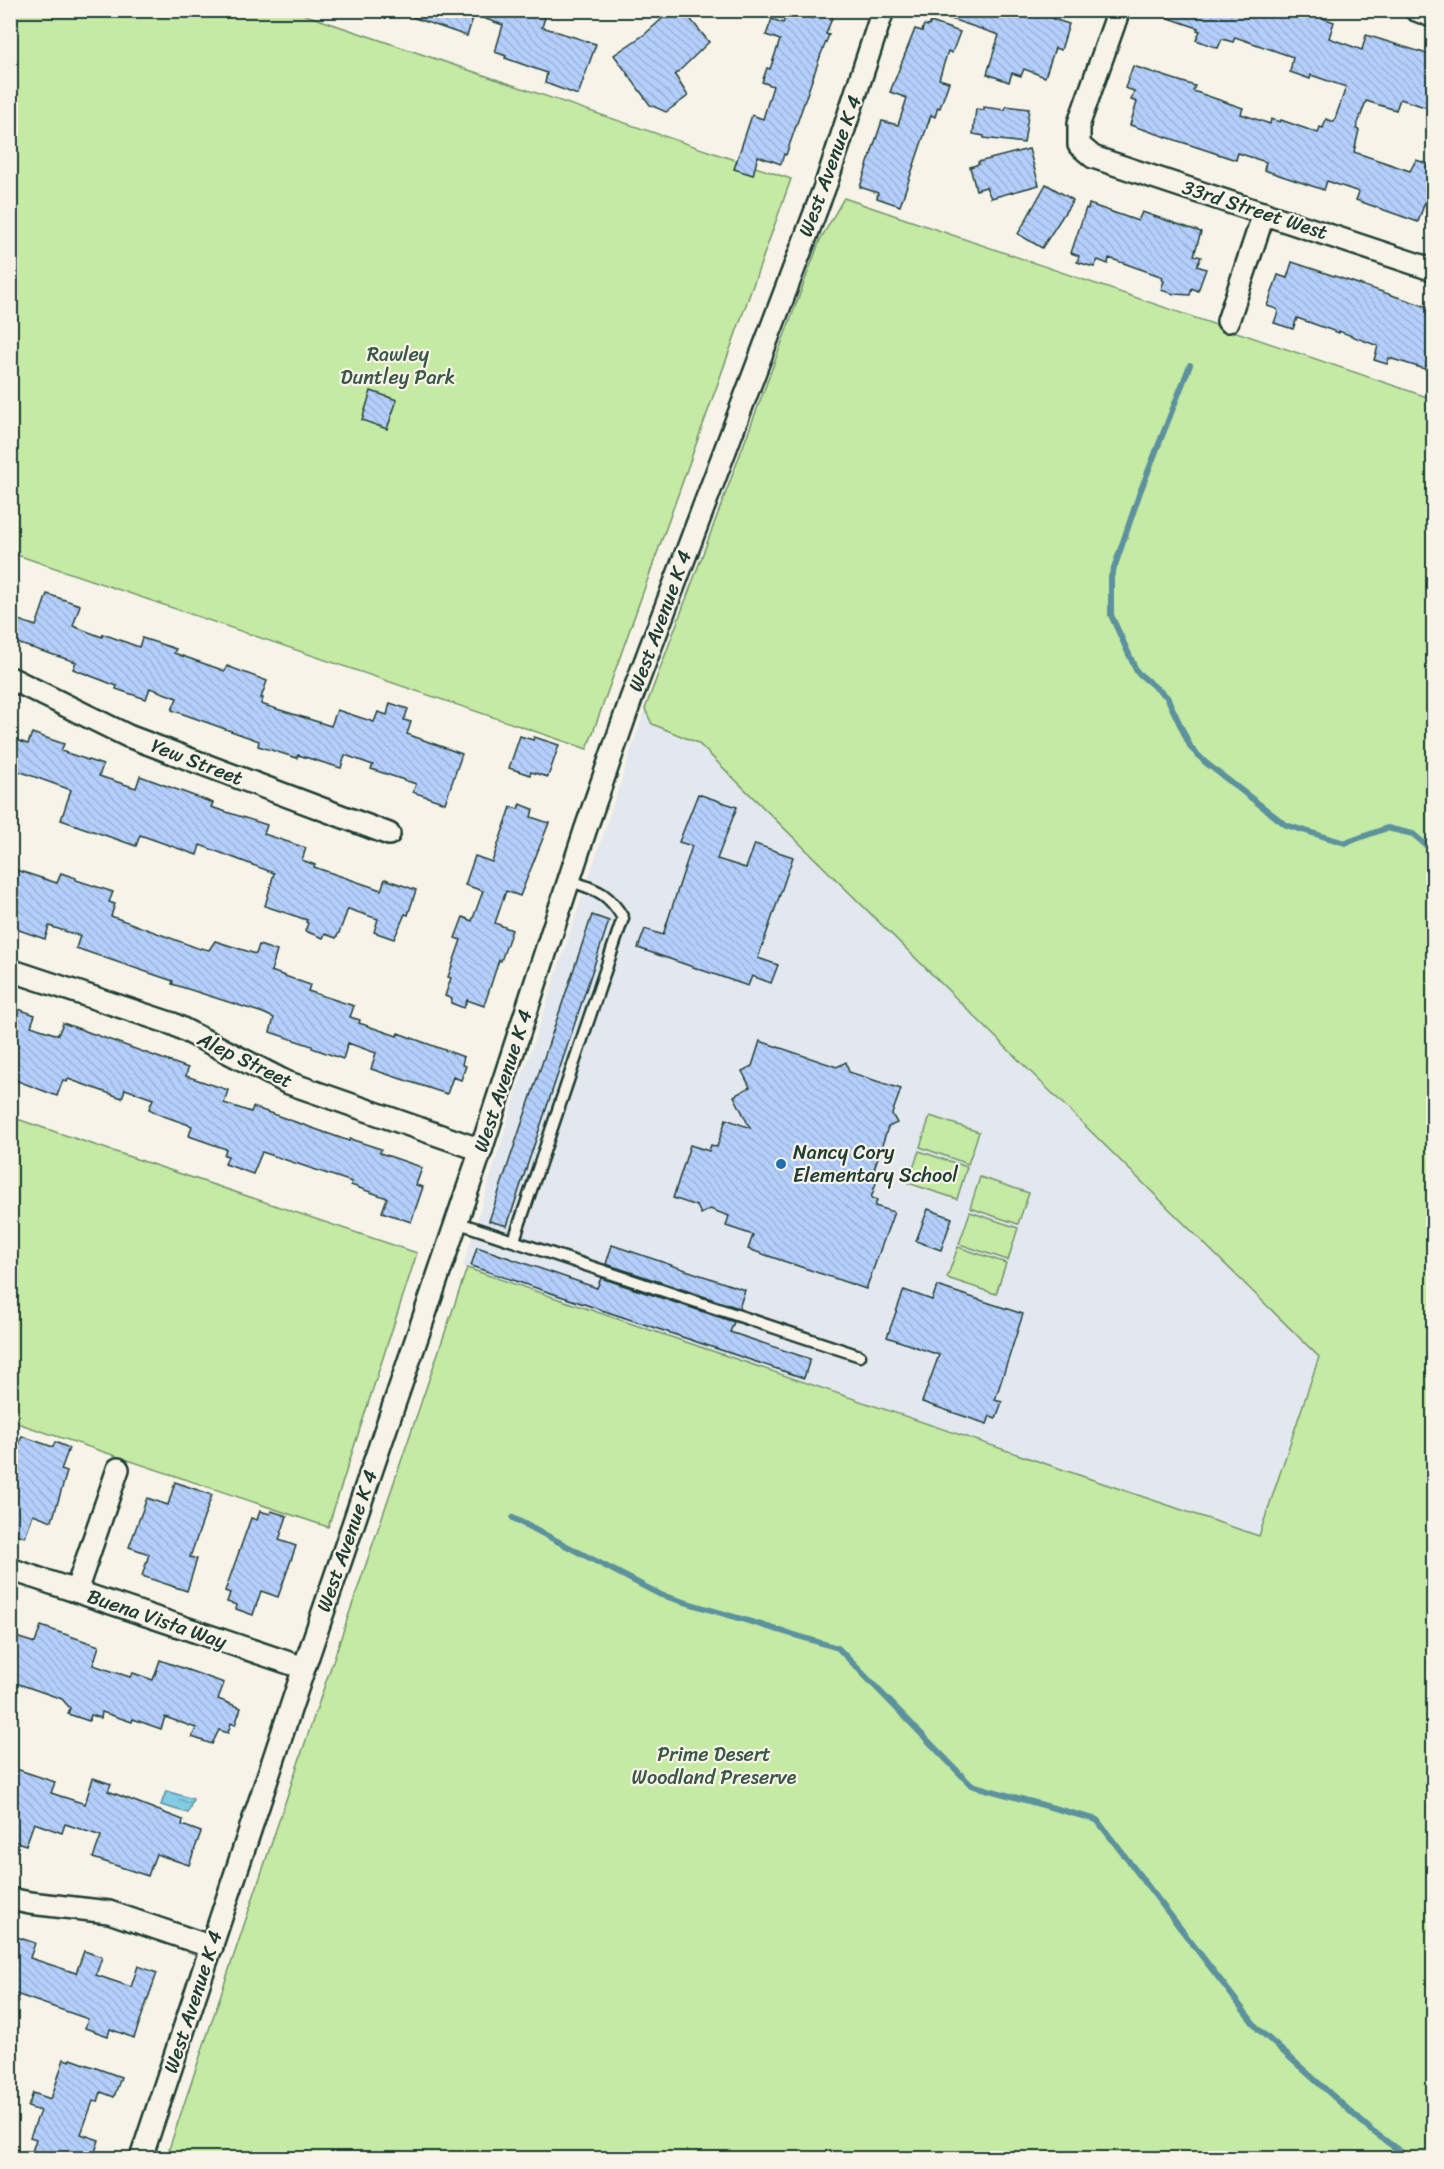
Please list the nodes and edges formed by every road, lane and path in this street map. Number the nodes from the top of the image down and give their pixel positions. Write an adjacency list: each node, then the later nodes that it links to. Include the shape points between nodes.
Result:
1 (884, 10): 10 (street, West Avenue K 4, via 827,182 635,687)
2 (1119, 10): 5 (street, 33rd Street West, via 1079,123 1079,144 1093,157)
3 (1416, 10): 4 (street)
4 (1434, 17)
5 (1264, 213): 6 (street, 33rd Street West); 7 (street)
6 (1434, 270)
7 (1228, 321)
8 (10, 678): 9 (street, Yew Street, via 128,736)
9 (388, 834)
10 (568, 880): 12 (street, West Avenue K 4); 14 (lane, via 601,891 623,918)
11 (10, 970): 12 (street, Alep Street, via 173,1024 286,1082)
12 (480, 1150): 13 (street, West Avenue K 4)
13 (456, 1222): 14 (lane); 19 (street, West Avenue K 4)
14 (514, 1240): 15 (lane)
15 (860, 1356)
16 (118, 1469): 18 (street)
17 (10, 1569): 18 (street, Buena Vista Way)
18 (76, 1591): 19 (street, Buena Vista Way)
19 (304, 1668): 21 (street, West Avenue K 4)
20 (10, 1899): 21 (street, via 109,1912)
21 (212, 1947): 22 (street, West Avenue K 4)
22 (141, 2158)

